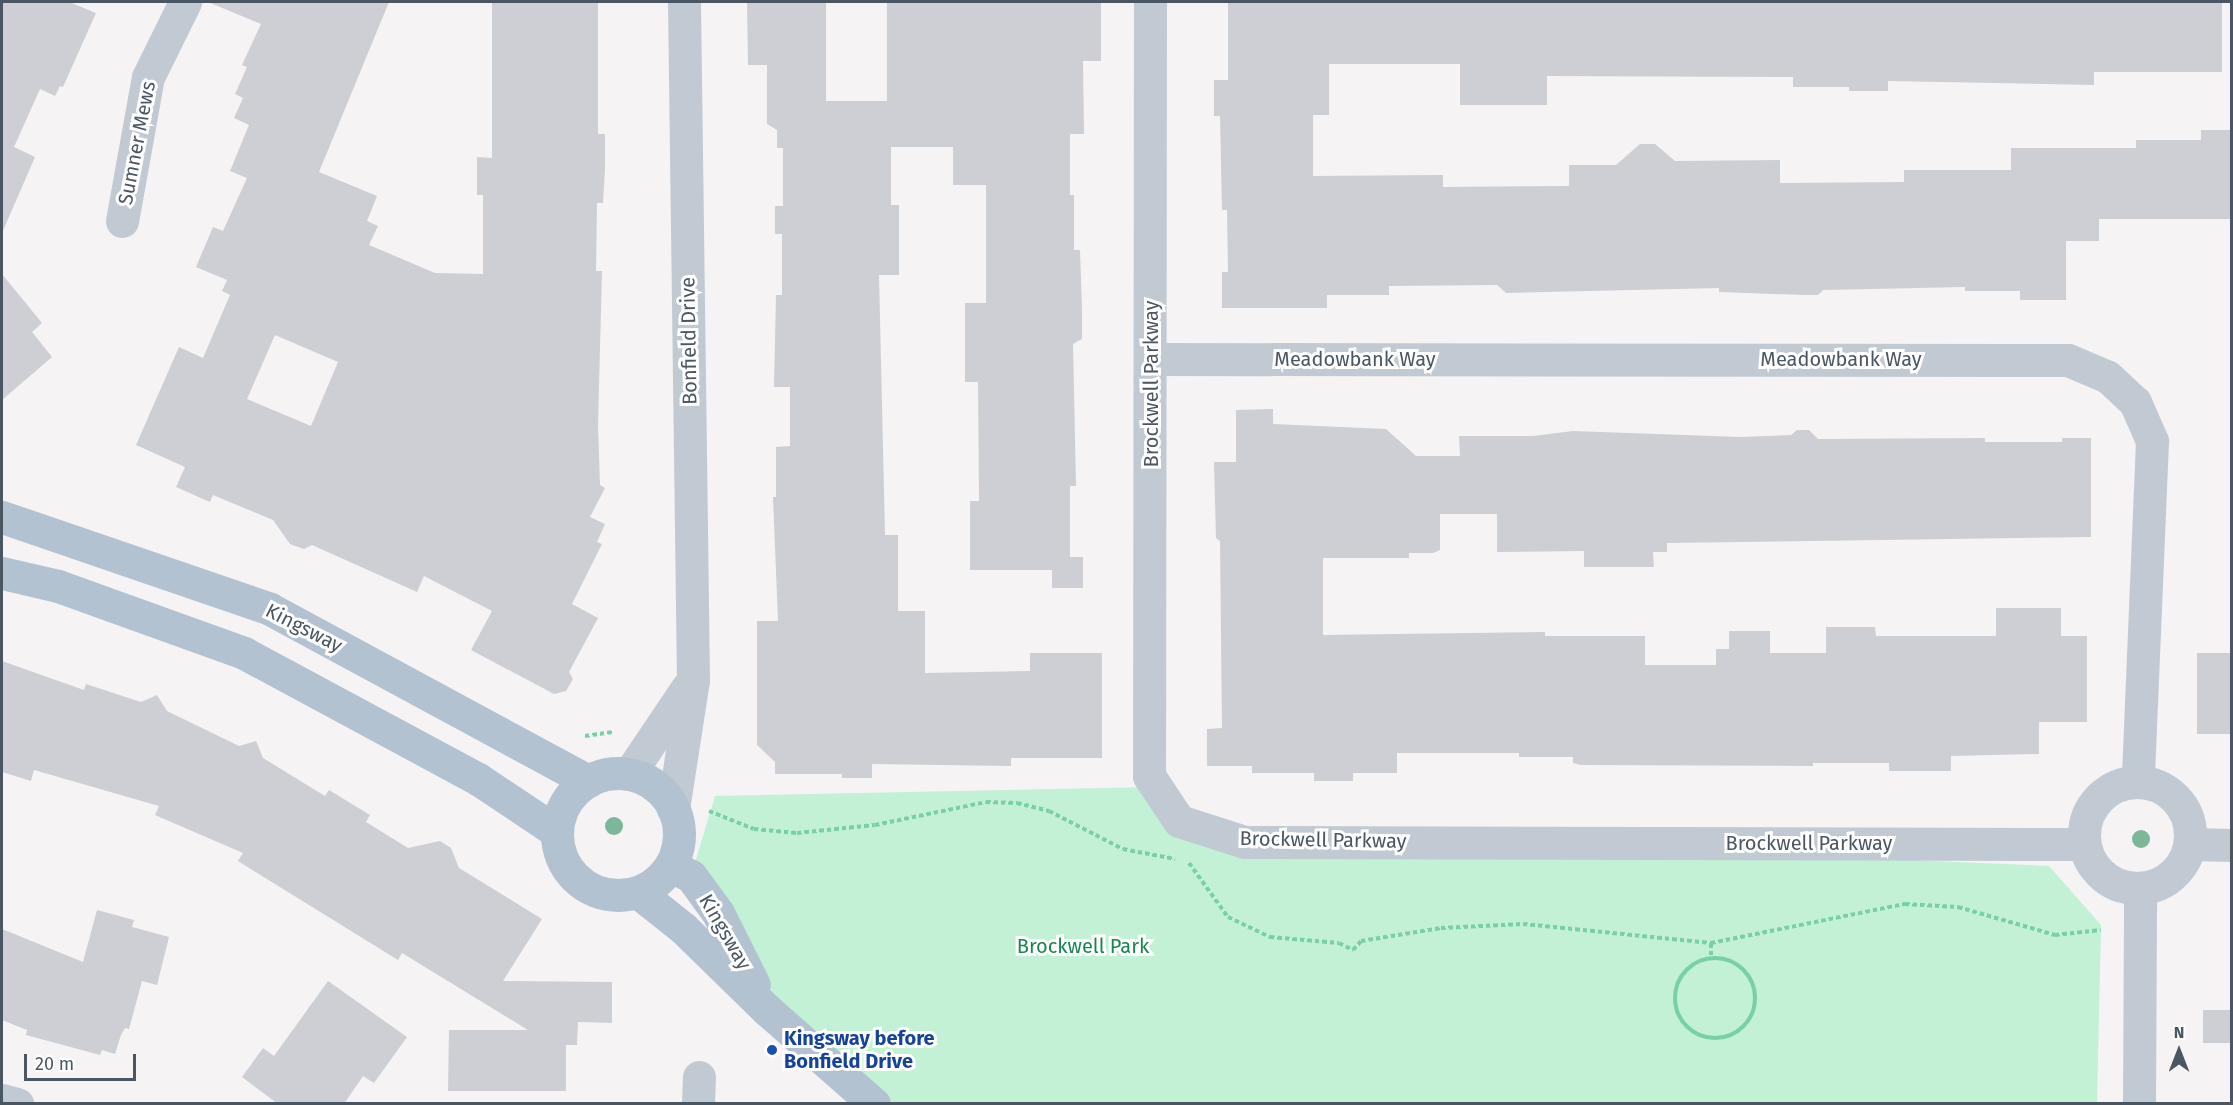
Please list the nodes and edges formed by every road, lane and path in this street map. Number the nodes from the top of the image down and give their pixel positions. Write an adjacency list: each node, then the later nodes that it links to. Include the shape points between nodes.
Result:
1 (185, 2): 4 (street, Sumner Mews, via 148,77)
2 (684, 2): 8 (street, Bonfield Drive)
3 (1150, 2): 5 (street, Brockwell Parkway)
4 (122, 221)
5 (1151, 358): 13 (street, Meadowbank Way, via 2068,360 2108,377 2135,402 2152,441); 16 (street, Brockwell Parkway, via 1149,776 1179,821 1245,842)
6 (2, 517): 12 (main road, Kingsway, via 270,609)
7 (2, 573): 15 (main road, via 58,586 244,653 478,779)
8 (693, 680): 9 (street); 14 (street, Bonfield Drive)
9 (659, 730): 10 (path, via 631,717 614,732 594,738); 11 (street)
10 (573, 734)
11 (629, 774): 12 (main road, via 608,774); 14 (main road, via 649,781 667,798)
12 (588, 781): 15 (main road, via 572,794 561,811)
13 (2138, 781): 16 (street, via 2119,784 2099,797 2088,812); 17 (street, via 2161,786 2176,798 2186,812)
14 (689, 808): 19 (path, via 754,829 797,833 875,825 986,802 1017,803 1049,811 1123,849 1161,860); 21 (main road)
15 (556, 831): 23 (main road, via 562,860 581,884 608,896)
16 (2083, 844): 22 (street, via 2093,866 2106,879 2122,887)
17 (2190, 844): 18 (street); 22 (street, via 2180,867 2167,879)
18 (2232, 845)
19 (1178, 859)
20 (1187, 859): 25 (path, via 1228,917 1269,937 1339,943 1353,950 1361,941 1523,924)
21 (672, 866): 23 (main road, via 657,883); 27 (main road, Kingsway, via 691,876 718,913)
22 (2139, 889): 31 (street)
23 (639, 893): 27 (main road, Kingsway, via 683,928)
24 (2101, 930): 25 (path, via 2055,935 1958,907 1905,904)
25 (1711, 943): 26 (path)
26 (1711, 957): 26 (path, via 1684,973 1675,995 1676,1009 1680,1020 1702,1035 1733,1035 1746,1027 1752,1016 1753,990 1743,971)
27 (766, 1009): 30 (main road, Kingsway)
28 (2, 1100): 29 (street)
29 (17, 1104)
30 (874, 1104)
31 (2139, 1104)

